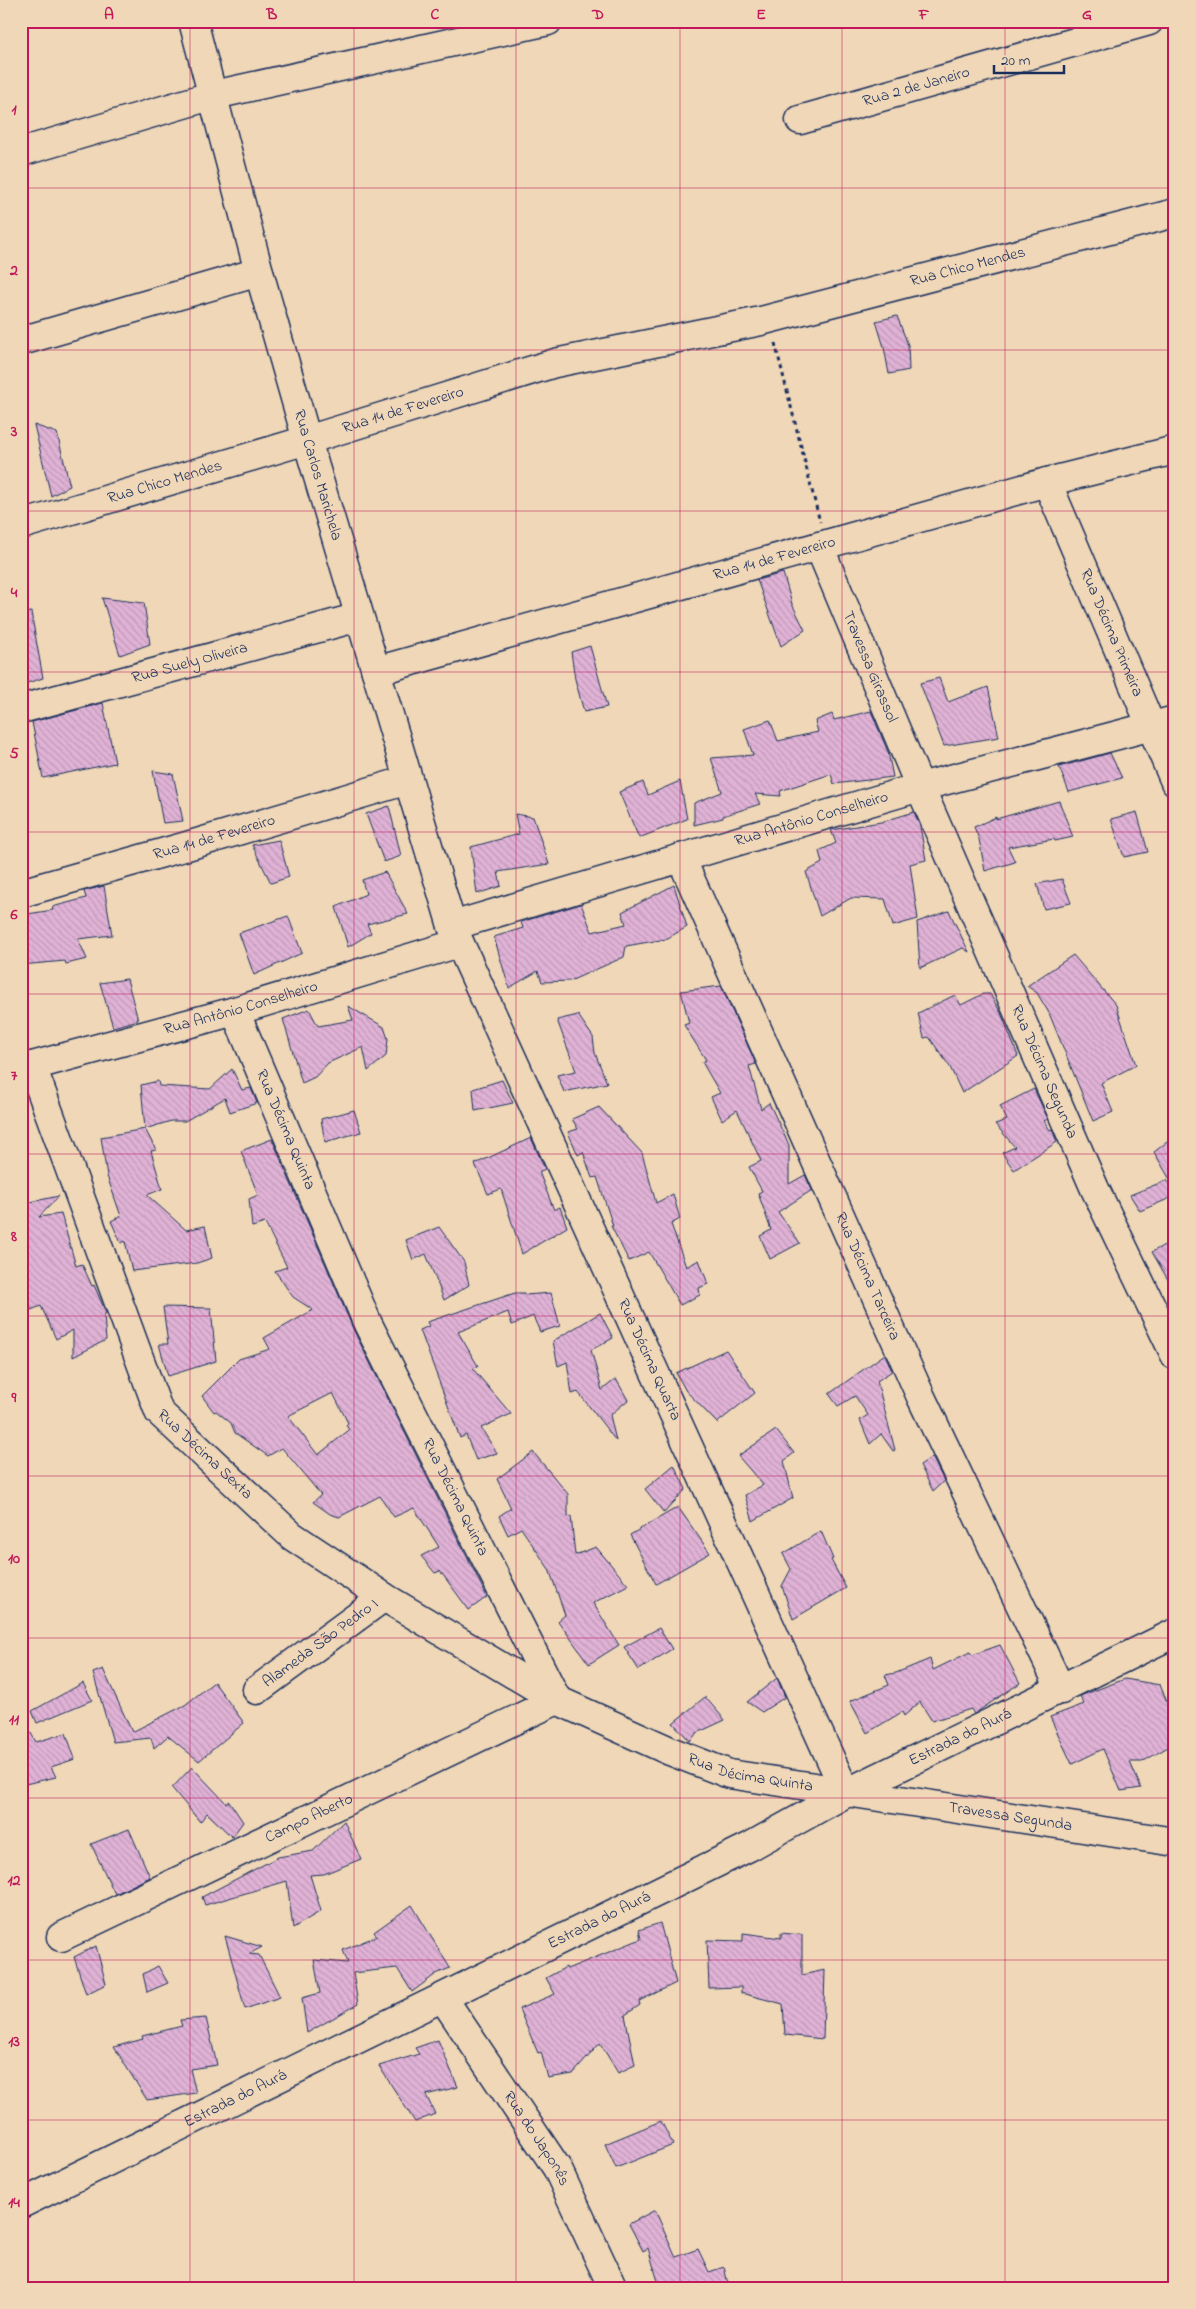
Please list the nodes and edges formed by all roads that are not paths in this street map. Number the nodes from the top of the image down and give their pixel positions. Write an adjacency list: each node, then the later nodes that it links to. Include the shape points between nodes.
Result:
1 (194, 21): 4 (street, Rua Carlos Marichela)
2 (1149, 21): 5 (street, Rua 2 de Janeiro)
3 (543, 23): 4 (street)
4 (214, 96): 6 (street); 8 (street, Rua Carlos Marichela)
5 (800, 120)
6 (21, 152)
7 (1175, 213): 9 (street, Rua Chico Mendes)
8 (259, 272): 10 (street); 11 (street, Rua Carlos Marichela)
9 (765, 320): 11 (street, Rua 14 de Fevereiro, via 555,363)
10 (21, 341)
11 (307, 440): 14 (street, Rua Chico Mendes); 16 (street, Rua Carlos Marichela)
12 (1175, 450): 13 (street, Rua 14 de Fevereiro)
13 (1047, 482): 15 (street, Rua 14 de Fevereiro); 19 (street, Rua Décima Primeira)
14 (21, 525)
15 (822, 545): 17 (street, Rua 14 de Fevereiro); 22 (street, Travessa Girassol)
16 (359, 616): 17 (street, Rua Carlos Marichela); 18 (street, Rua Suely Oliveira)
17 (376, 671): 20 (street, Rua Carlos Marichela)
18 (21, 710)
19 (1162, 724): 21 (street, Rua Décima Primeira); 22 (street, Rua Antônio Conselheiro)
20 (408, 780): 24 (street, Rua 14 de Fevereiro); 25 (street, Rua Carlos Marichela)
21 (1175, 782)
22 (920, 787): 23 (street, Rua Antônio Conselheiro); 28 (street, Rua Décima Segunda, via 1095,1189)
23 (681, 858): 25 (street, Rua Antônio Conselheiro); 32 (street, Rua Décima Tarceira, via 921,1396)
24 (21, 893)
25 (455, 934): 26 (street, Rua Antônio Conselheiro); 34 (street, Rua Décima Quarta)
26 (235, 1011): 27 (street, Rua Antônio Conselheiro); 33 (street, Rua Décima Quinta, via 368,1324)
27 (26, 1068): 29 (street, Rua Décima Sexta, via 159,1412 292,1536)
28 (1175, 1355)
29 (384, 1597): 31 (street, Alameda São Pedro I); 33 (street, Rua Décima Sexta)
30 (1175, 1633): 32 (street, Estrada do Aurá)
31 (257, 1690)
32 (1062, 1690): 34 (street, Estrada do Aurá)
33 (557, 1700): 34 (street, Rua Décima Quinta, via 670,1752 729,1774); 36 (street, Campo Aberto)
34 (846, 1793): 35 (street, Travessa Segunda); 37 (street, Estrada do Aurá, via 749,1847)
35 (1175, 1842)
36 (60, 1937)
37 (443, 1998): 38 (street, Estrada do Aurá); 39 (street, Rua do Japonês, via 557,2168)
38 (21, 2204)
39 (613, 2288)

